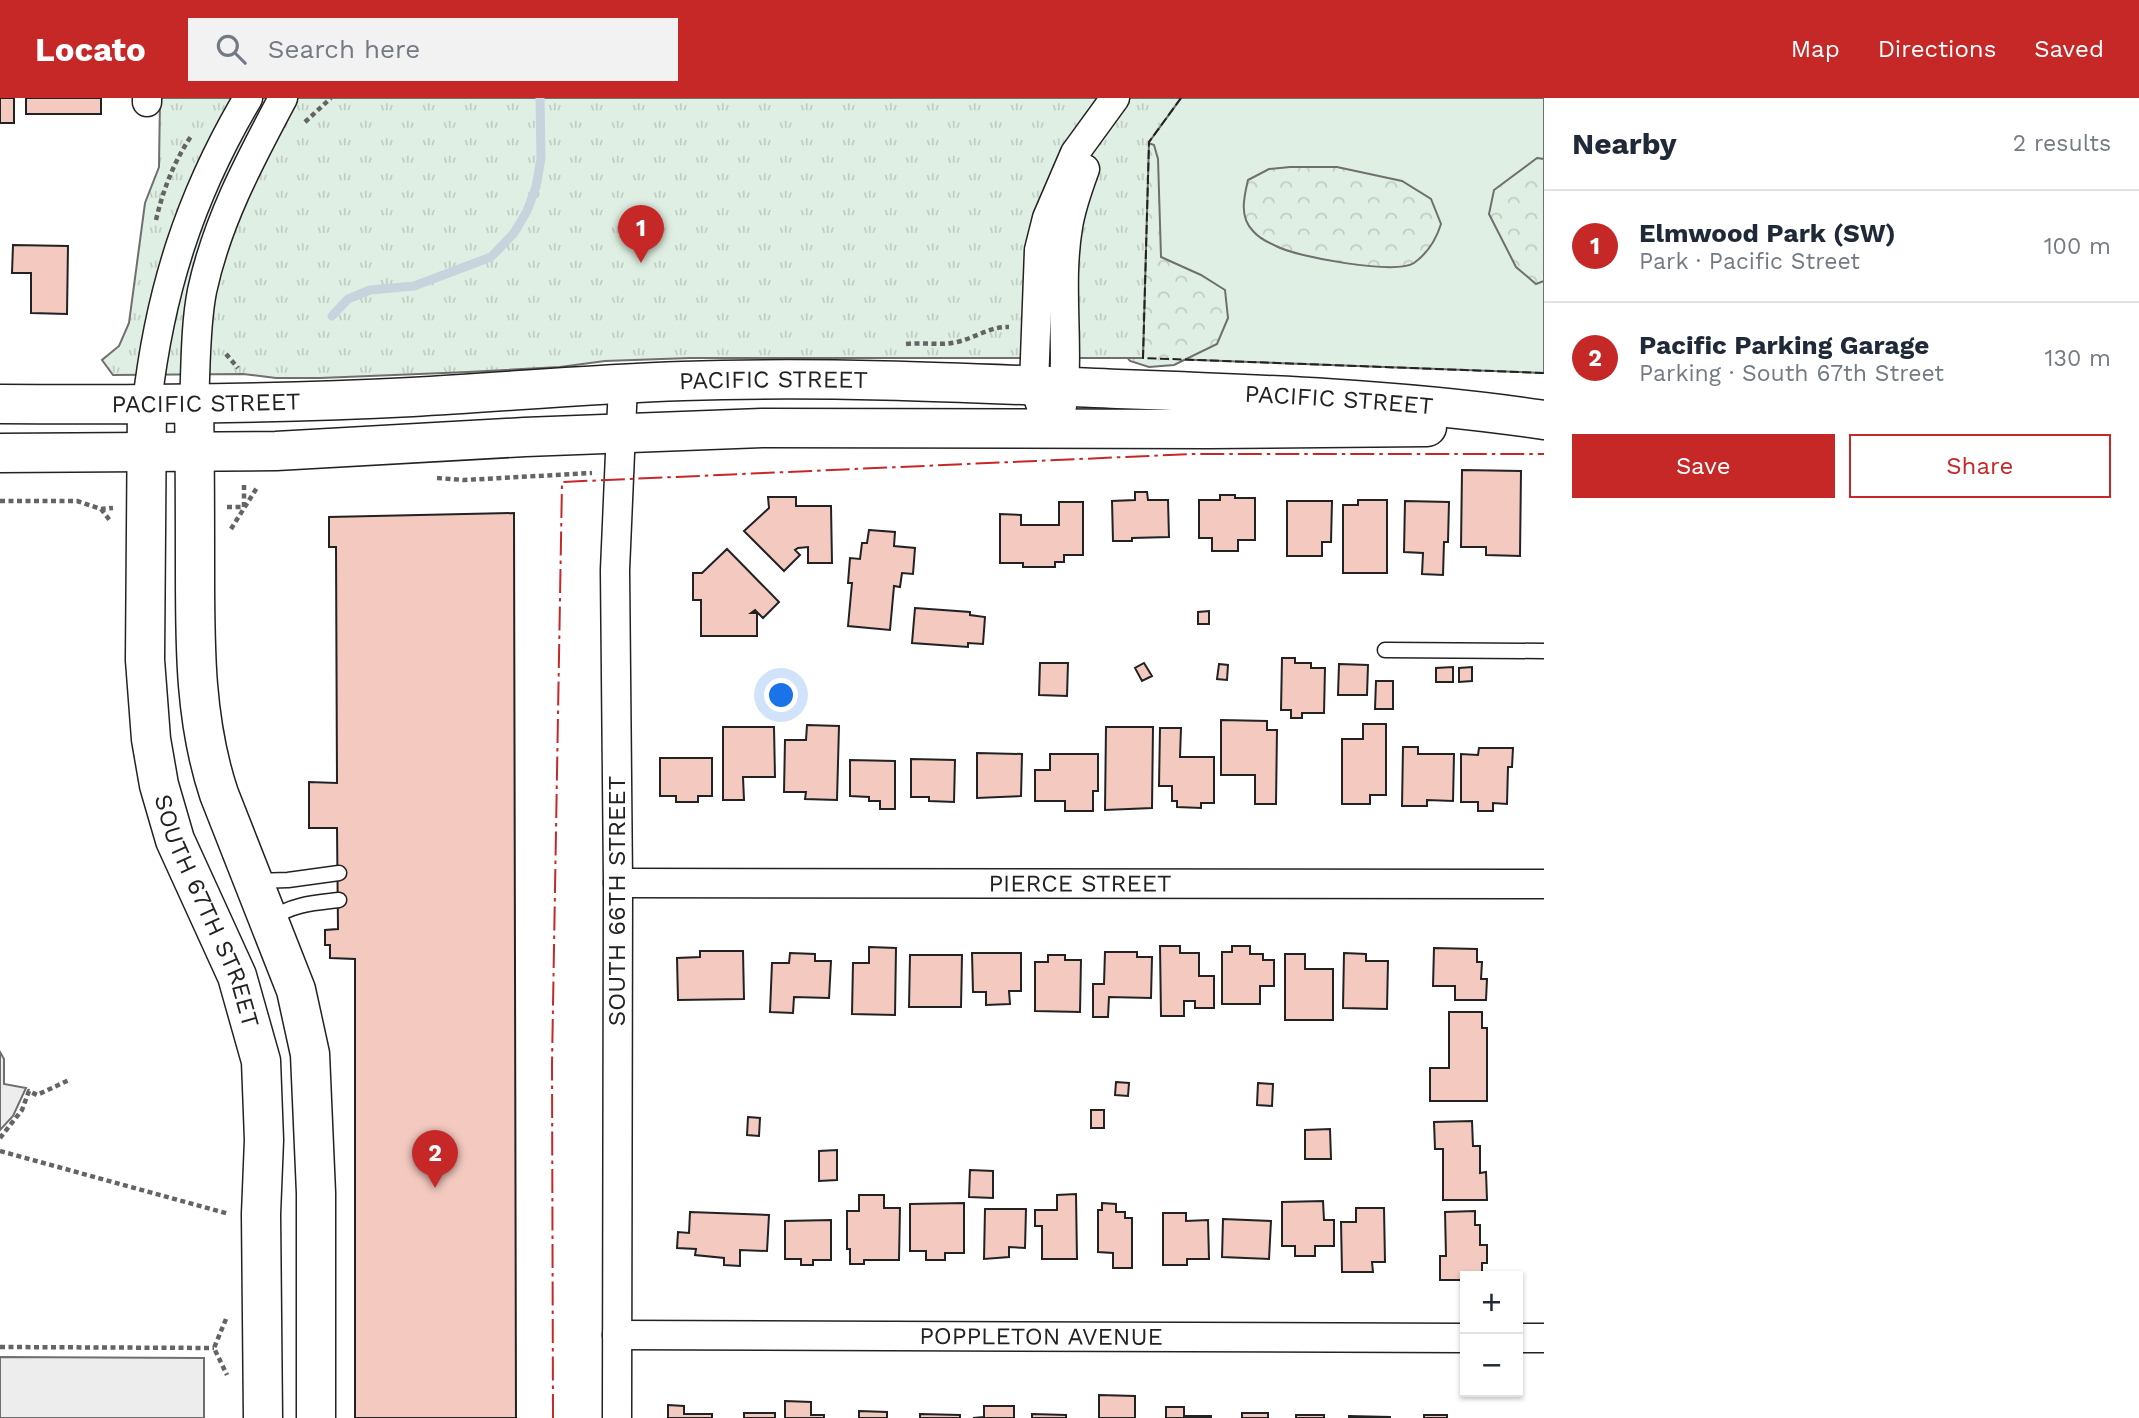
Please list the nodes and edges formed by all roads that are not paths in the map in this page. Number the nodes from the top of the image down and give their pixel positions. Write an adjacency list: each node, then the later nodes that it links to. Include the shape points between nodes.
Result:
1 (248, 98): 6 (street, via 222,144 178,247 153,352)
2 (283, 98): 7 (street, via 232,197 214,246 202,293)
3 (1113, 100): 5 (street, via 1074,201)
4 (623, 384): 5 (main road, PACIFIC STREET, via 846,379); 7 (main road, PACIFIC STREET, via 409,397); 11 (street, SOUTH 66TH STREET)
5 (1049, 386): 9 (main road, PACIFIC STREET, via 1352,399 1462,408); 10 (street, via 1062,407)
6 (147, 403): 7 (main road, PACIFIC STREET); 8 (main road, PACIFIC STREET); 13 (main road, SOUTH 67TH STREET)
7 (194, 403): 14 (main road)
8 (0, 404)
9 (1544, 421): 10 (main road, PACIFIC STREET, via 1467,427)
10 (1048, 428): 11 (main road, PACIFIC STREET)
11 (621, 433): 14 (main road, PACIFIC STREET); 19 (street, SOUTH 66TH STREET, via 615,569)
12 (0, 453): 13 (main road, PACIFIC STREET)
13 (145, 453): 14 (main road, PACIFIC STREET); 23 (main road, SOUTH 67TH STREET, via 145,660 151,739 175,841)
14 (195, 453): 18 (main road, via 200,717 211,768)
15 (1385, 650): 16 (lane)
16 (1544, 651)
17 (338, 873): 18 (lane)
18 (254, 881): 22 (main road)
19 (618, 883): 20 (street, PIERCE STREET); 26 (street, SOUTH 66TH STREET)
20 (1544, 884)
21 (338, 900): 22 (lane, via 299,904)
22 (270, 920): 24 (main road, via 301,1010 310,1054)
23 (213, 923): 24 (main road, via 246,948 295,1087); 25 (main road, SOUTH 67TH STREET, via 241,989 261,1061)
24 (313, 1124): 32 (main road)
25 (263, 1325): 30 (main road, SOUTH 67TH STREET); 31 (lane, via 276,1374)
26 (617, 1335): 27 (street, POPPLETON AVENUE); 33 (street, SOUTH 66TH STREET)
27 (1460, 1338)
28 (1523, 1338): 29 (street)
29 (1544, 1338)
30 (263, 1418)
31 (278, 1418)
32 (316, 1418)
33 (617, 1418)

